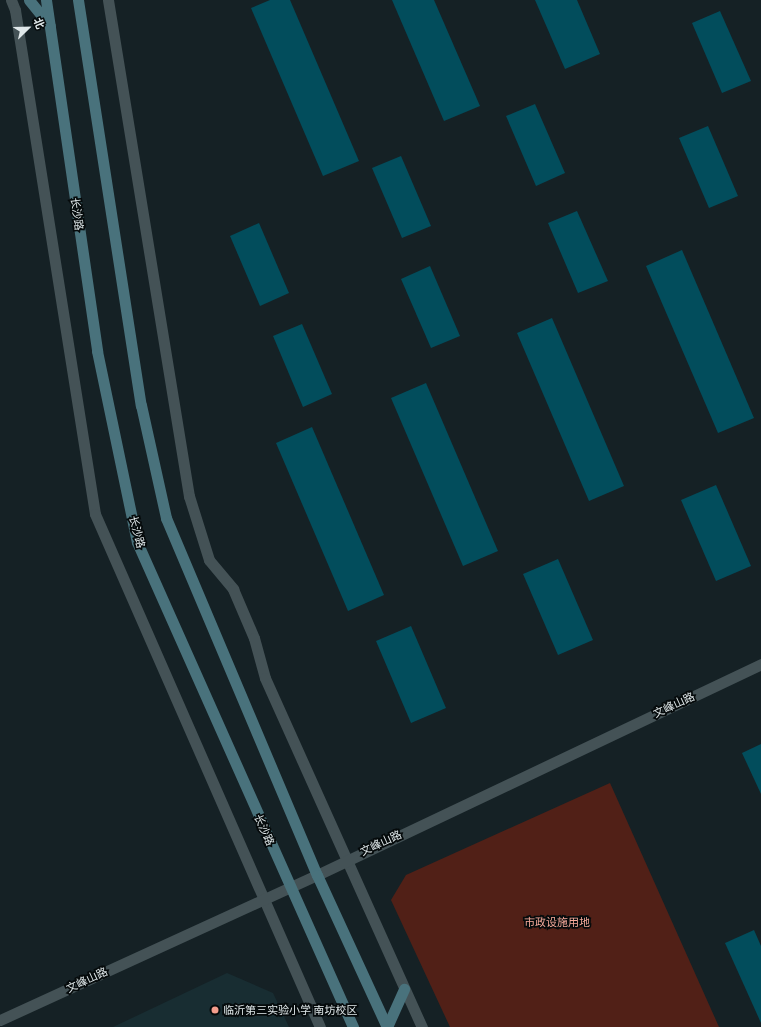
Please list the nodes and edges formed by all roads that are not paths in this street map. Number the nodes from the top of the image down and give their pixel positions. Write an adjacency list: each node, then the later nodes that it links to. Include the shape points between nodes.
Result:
1 (11, 0): 13 (street, via 16,10 95,514)
2 (29, 0): 8 (main road)
3 (46, 0): 8 (main road, 长沙路)
4 (78, 0): 7 (main road)
5 (85, 0): 7 (main road)
6 (108, 0): 10 (street, via 188,496 209,560 233,589 254,638 265,678)
7 (83, 12): 11 (main road, via 141,405 166,518)
8 (50, 27): 12 (main road, 长沙路, via 97,351 137,542)
9 (761, 664): 10 (street, 文峰山路)
10 (345, 860): 11 (street, 文峰山路); 14 (street)
11 (317, 875): 12 (street, 文峰山路); 18 (main road)
12 (290, 886): 13 (street, 文峰山路); 17 (main road, 长沙路)
13 (262, 900): 15 (street, 文峰山路); 16 (street)
14 (404, 989): 18 (main road); 19 (street)
15 (0, 1020)
16 (320, 1027)
17 (353, 1027)
18 (387, 1027)
19 (422, 1027)

